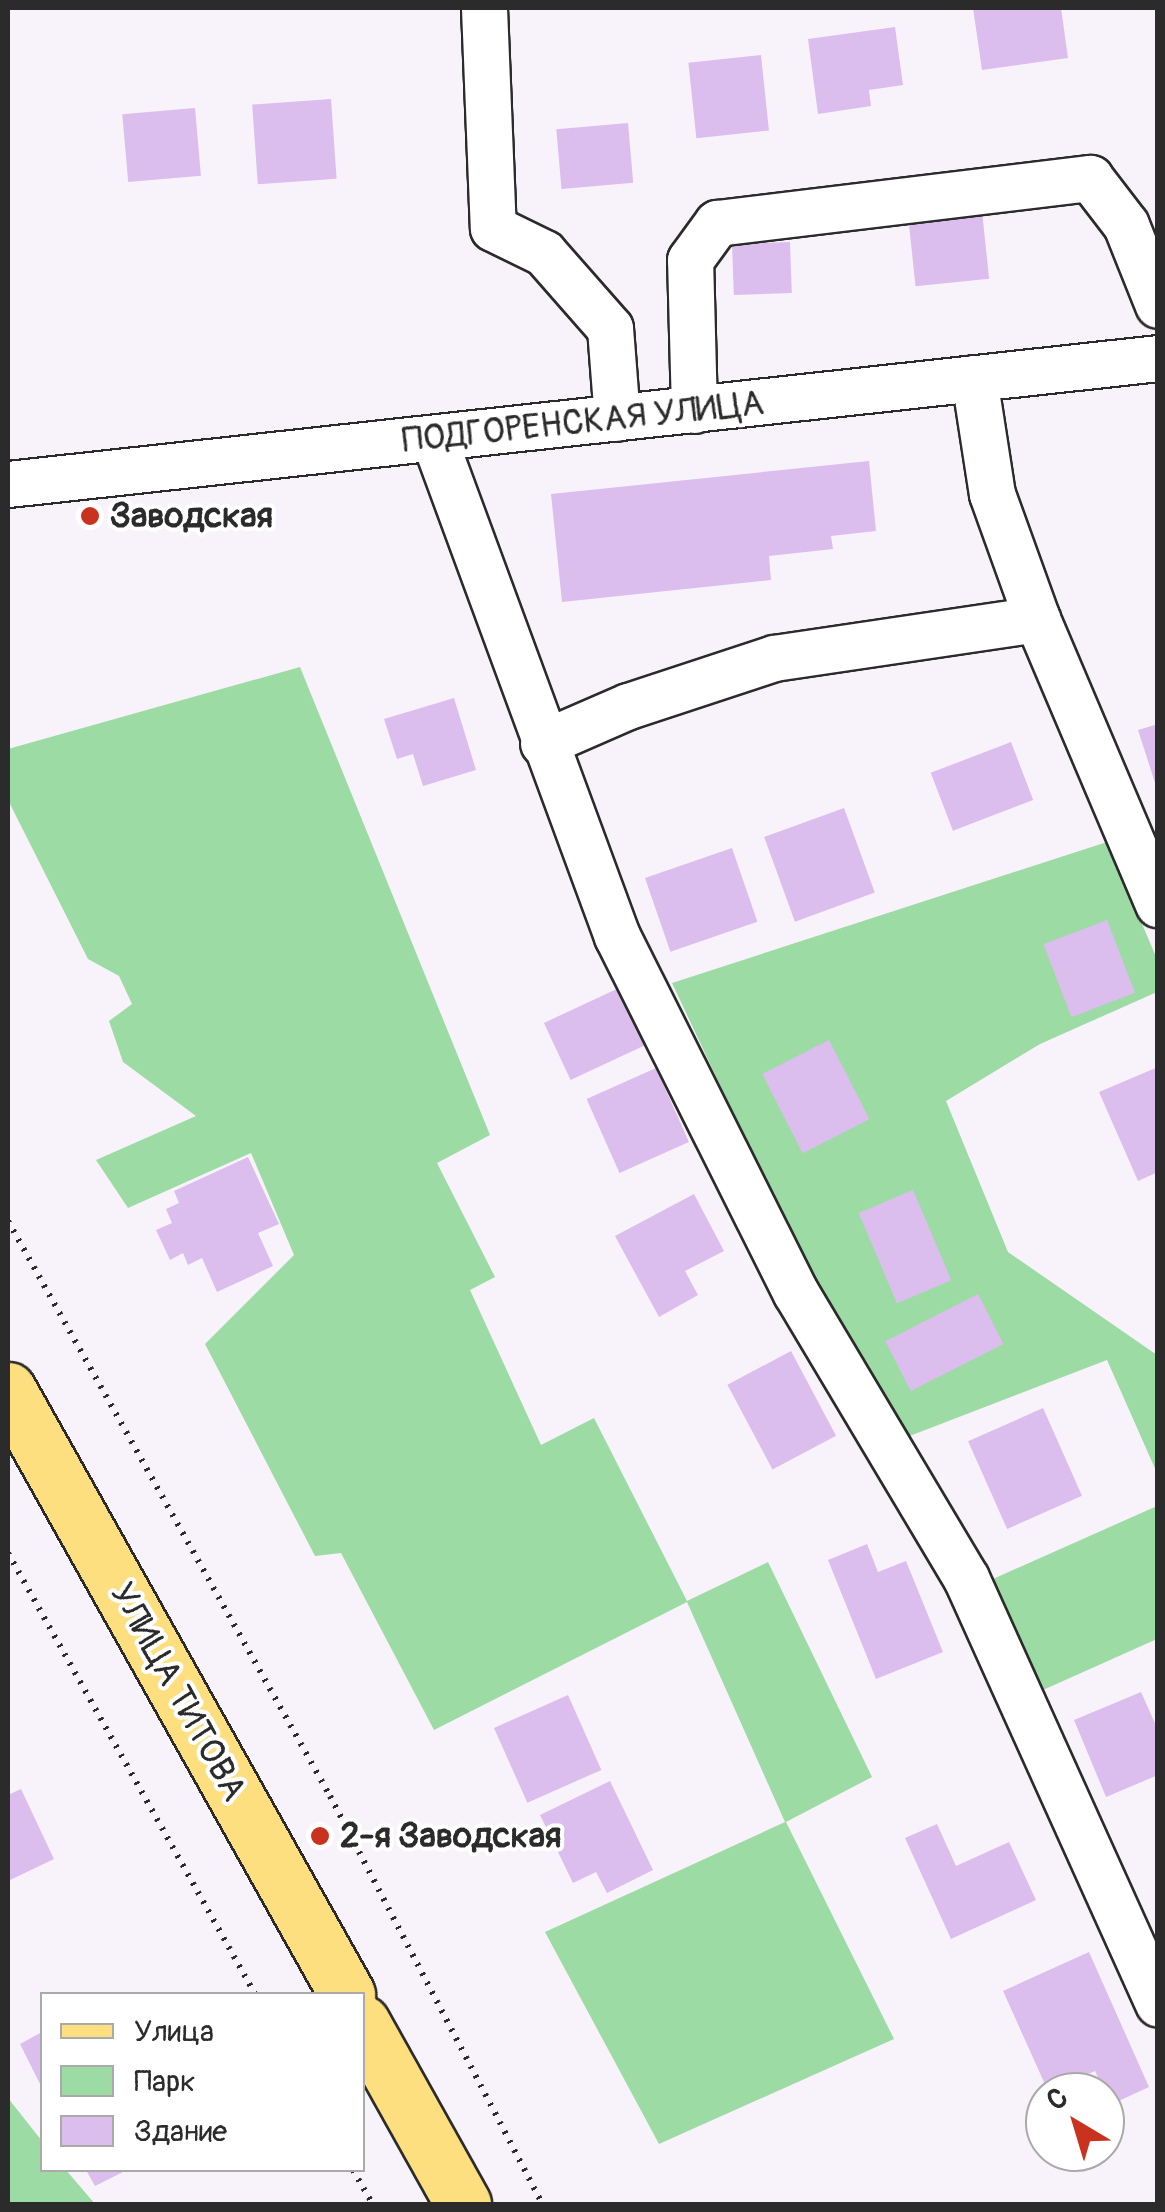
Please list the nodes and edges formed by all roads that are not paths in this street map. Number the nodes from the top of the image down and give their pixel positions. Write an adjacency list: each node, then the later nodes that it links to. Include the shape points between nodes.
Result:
1 (484, 8): 6 (street, via 493,228 544,253 610,328)
2 (1158, 305): 5 (street, via 1126,225 1090,178 718,223 690,260)
3 (1153, 345): 4 (street, ПОДГОРЕНСКАЯ УЛИЦА)
4 (974, 378): 5 (street, ПОДГОРЕНСКАЯ УЛИЦА); 9 (street, via 992,494)
5 (694, 410): 6 (street, ПОДГОРЕНСКАЯ УЛИЦА)
6 (617, 418): 7 (street, ПОДГОРЕНСКАЯ УЛИЦА)
7 (434, 439): 8 (street, ПОДГОРЕНСКАЯ УЛИЦА); 10 (street)
8 (8, 484)
9 (1037, 619): 10 (street, via 774,658 628,706); 11 (street)
10 (543, 743): 14 (street, via 617,936 796,1293 966,1578)
11 (1158, 904)
12 (10, 1400): 13 (main road, УЛИЦА ТИТОВА)
13 (346, 1992)
14 (1158, 2004)
15 (365, 2027): 16 (main road)
16 (464, 2204)

